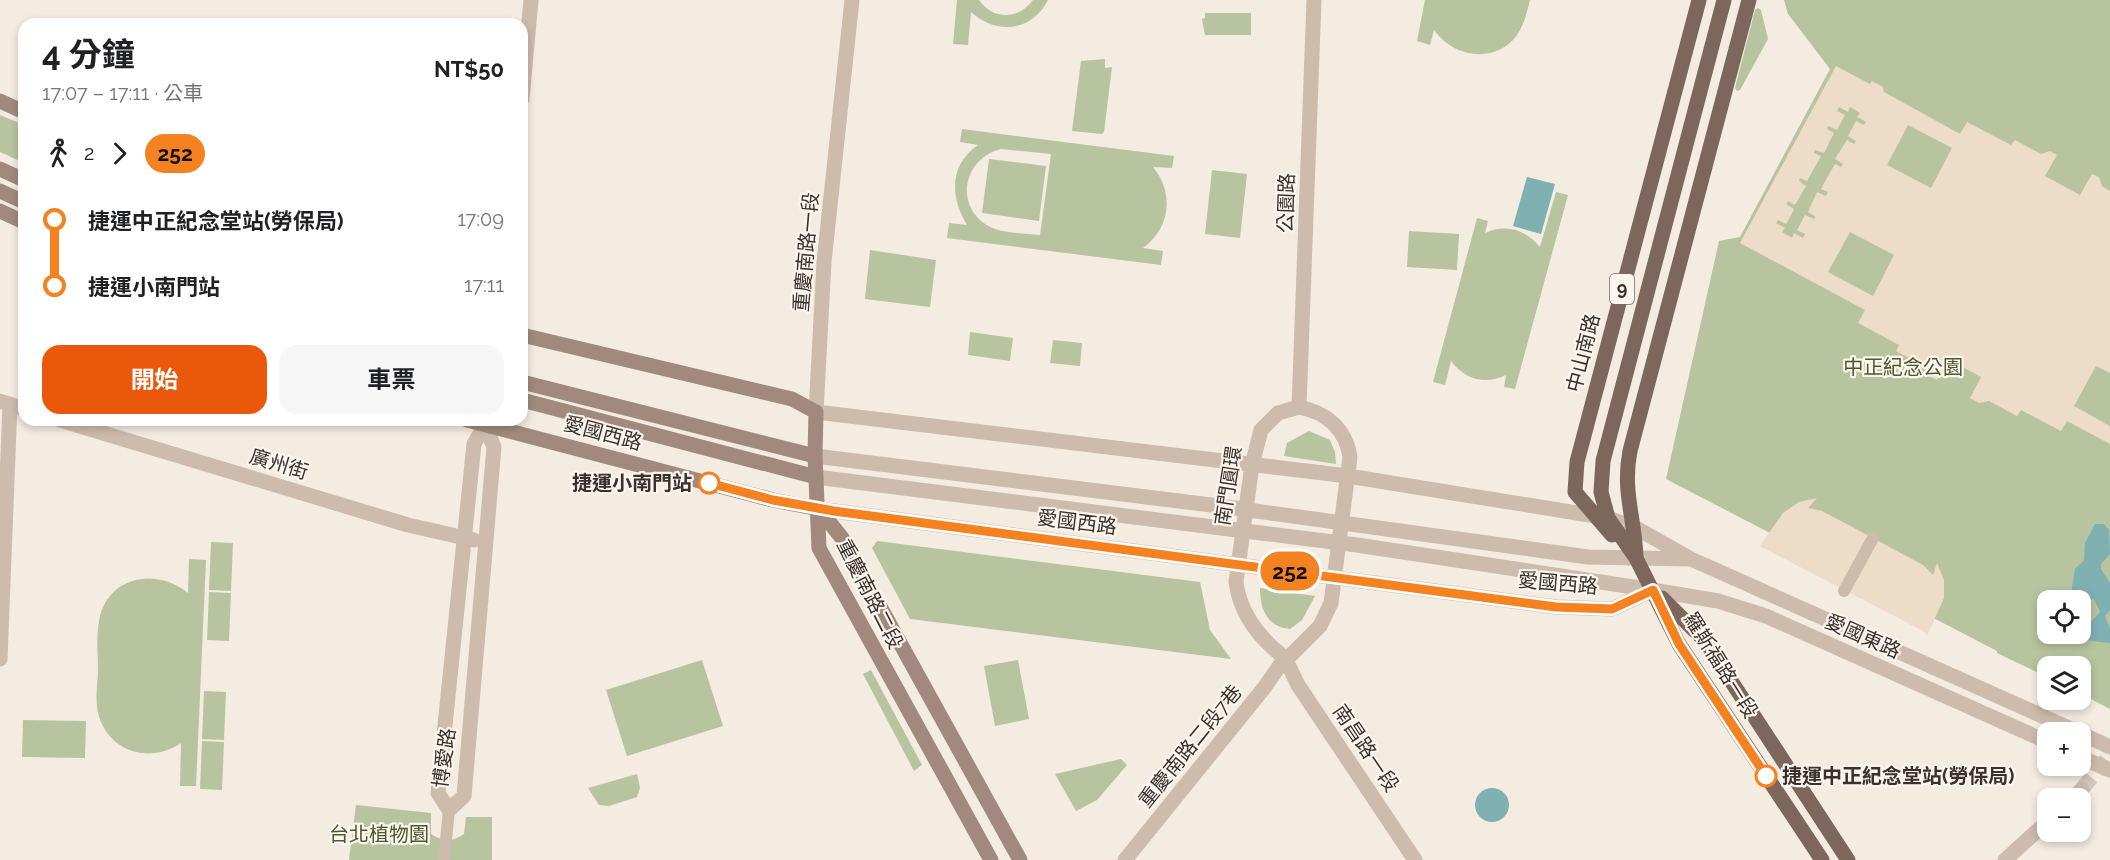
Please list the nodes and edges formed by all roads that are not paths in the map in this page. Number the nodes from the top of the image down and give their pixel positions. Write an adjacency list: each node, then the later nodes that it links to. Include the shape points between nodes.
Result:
1 (531, 0): 7 (street)
2 (852, 0): 21 (street, 重慶南路一段, via 824,262)
3 (1314, 0): 20 (street, 公園路)
4 (1699, 0): 32 (main road, 中山南路 / 9, via 1577,462 1575,492)
5 (1724, 0): 33 (main road, 中山南路 / 9, via 1603,461 1601,492)
6 (1749, 0): 35 (main road, 中山南路 / 9, via 1630,451 1626,492)
7 (528, 33)
8 (0, 101): 9 (main road)
9 (18, 109)
10 (0, 169): 11 (main road)
11 (18, 177)
12 (0, 191): 13 (main road)
13 (18, 199)
14 (0, 211): 15 (main road)
15 (18, 219)
16 (528, 336): 21 (main road, via 792,399)
17 (528, 384): 26 (main road, 愛國西路)
18 (528, 402): 29 (main road, 愛國西路)
19 (11, 405): 45 (street)
20 (1299, 407): 27 (street, 南門圓環, via 1267,422 1261,430); 28 (street, via 1312,409 1339,429 1348,444)
21 (816, 412): 26 (main road, 重慶南路一段); 27 (street)
22 (80, 426): 37 (street, 廣州街, via 397,522)
23 (484, 426): 37 (street, 博愛路, via 474,444)
24 (487, 426): 39 (street, 博愛路, via 494,447)
25 (501, 426): 30 (main road, 愛國西路)
26 (815, 456): 29 (main road, 重慶南路一段); 31 (street, 愛國西路)
27 (1252, 465): 28 (street); 31 (street, 南門圓環)
28 (1348, 476): 32 (street); 34 (street)
29 (816, 477): 30 (main road, 重慶南路一段); 36 (street, 愛國西路)
30 (819, 509): 43 (street, 愛國西路); 59 (main road, 重慶南路二段, via 821,555); 60 (main road, 重慶南路二段, via 842,538)
31 (1245, 512): 34 (street, 愛國西路); 36 (street, 南門圓環)
32 (1592, 515): 33 (street); 41 (main road, 中山南路 / 9)
33 (1608, 518): 35 (street, 愛國東路); 41 (main road, 中山南路 / 9)
34 (1341, 525): 40 (street); 41 (street, 愛國西路, via 1588,557)
35 (1636, 528): 41 (main road, 中山南路 / 9); 42 (street, 愛國東路)
36 (1242, 529): 40 (street, 愛國西路); 43 (street, 南門圓環)
37 (465, 538): 39 (street, 廣州街); 56 (street, 博愛路, via 438,793)
38 (1873, 538): 47 (street)
39 (486, 541): 56 (street, 博愛路, via 464,796)
40 (1339, 543): 44 (street); 46 (street, 愛國西路)
41 (1636, 558): 42 (street, 愛國東路); 46 (main road, 中山南路 / 9)
42 (1691, 559): 50 (street, 愛國東路)
43 (1239, 564): 44 (street, 愛國西路); 48 (street, 南門圓環, via 1238,599 1245,614)
44 (1335, 577): 46 (street, 愛國西路, via 1567,607 1612,609); 48 (street, via 1331,603 1323,620)
45 (1, 590): 49 (street)
46 (1653, 590): 51 (street, 愛國東路, via 1718,601 1766,616); 63 (main road, 羅斯福路一段 / 9, via 1679,644); 64 (main road, 羅斯福路一段 / 9, via 1705,641)
47 (1844, 591)
48 (1285, 658): 61 (street, 重慶南路二段7巷); 62 (street, 南昌路一段, via 1298,685)
49 (0, 659)
50 (2054, 722)
51 (2037, 737)
52 (2091, 738): 53 (street, 愛國東路)
53 (2110, 747)
54 (2091, 762): 55 (street)
55 (2110, 770)
56 (449, 810): 58 (street)
57 (2037, 831): 65 (street)
58 (444, 860)
59 (991, 860)
60 (1020, 860)
61 (1125, 860)
62 (1415, 860)
63 (1821, 860)
64 (1848, 860)
65 (2005, 860)

